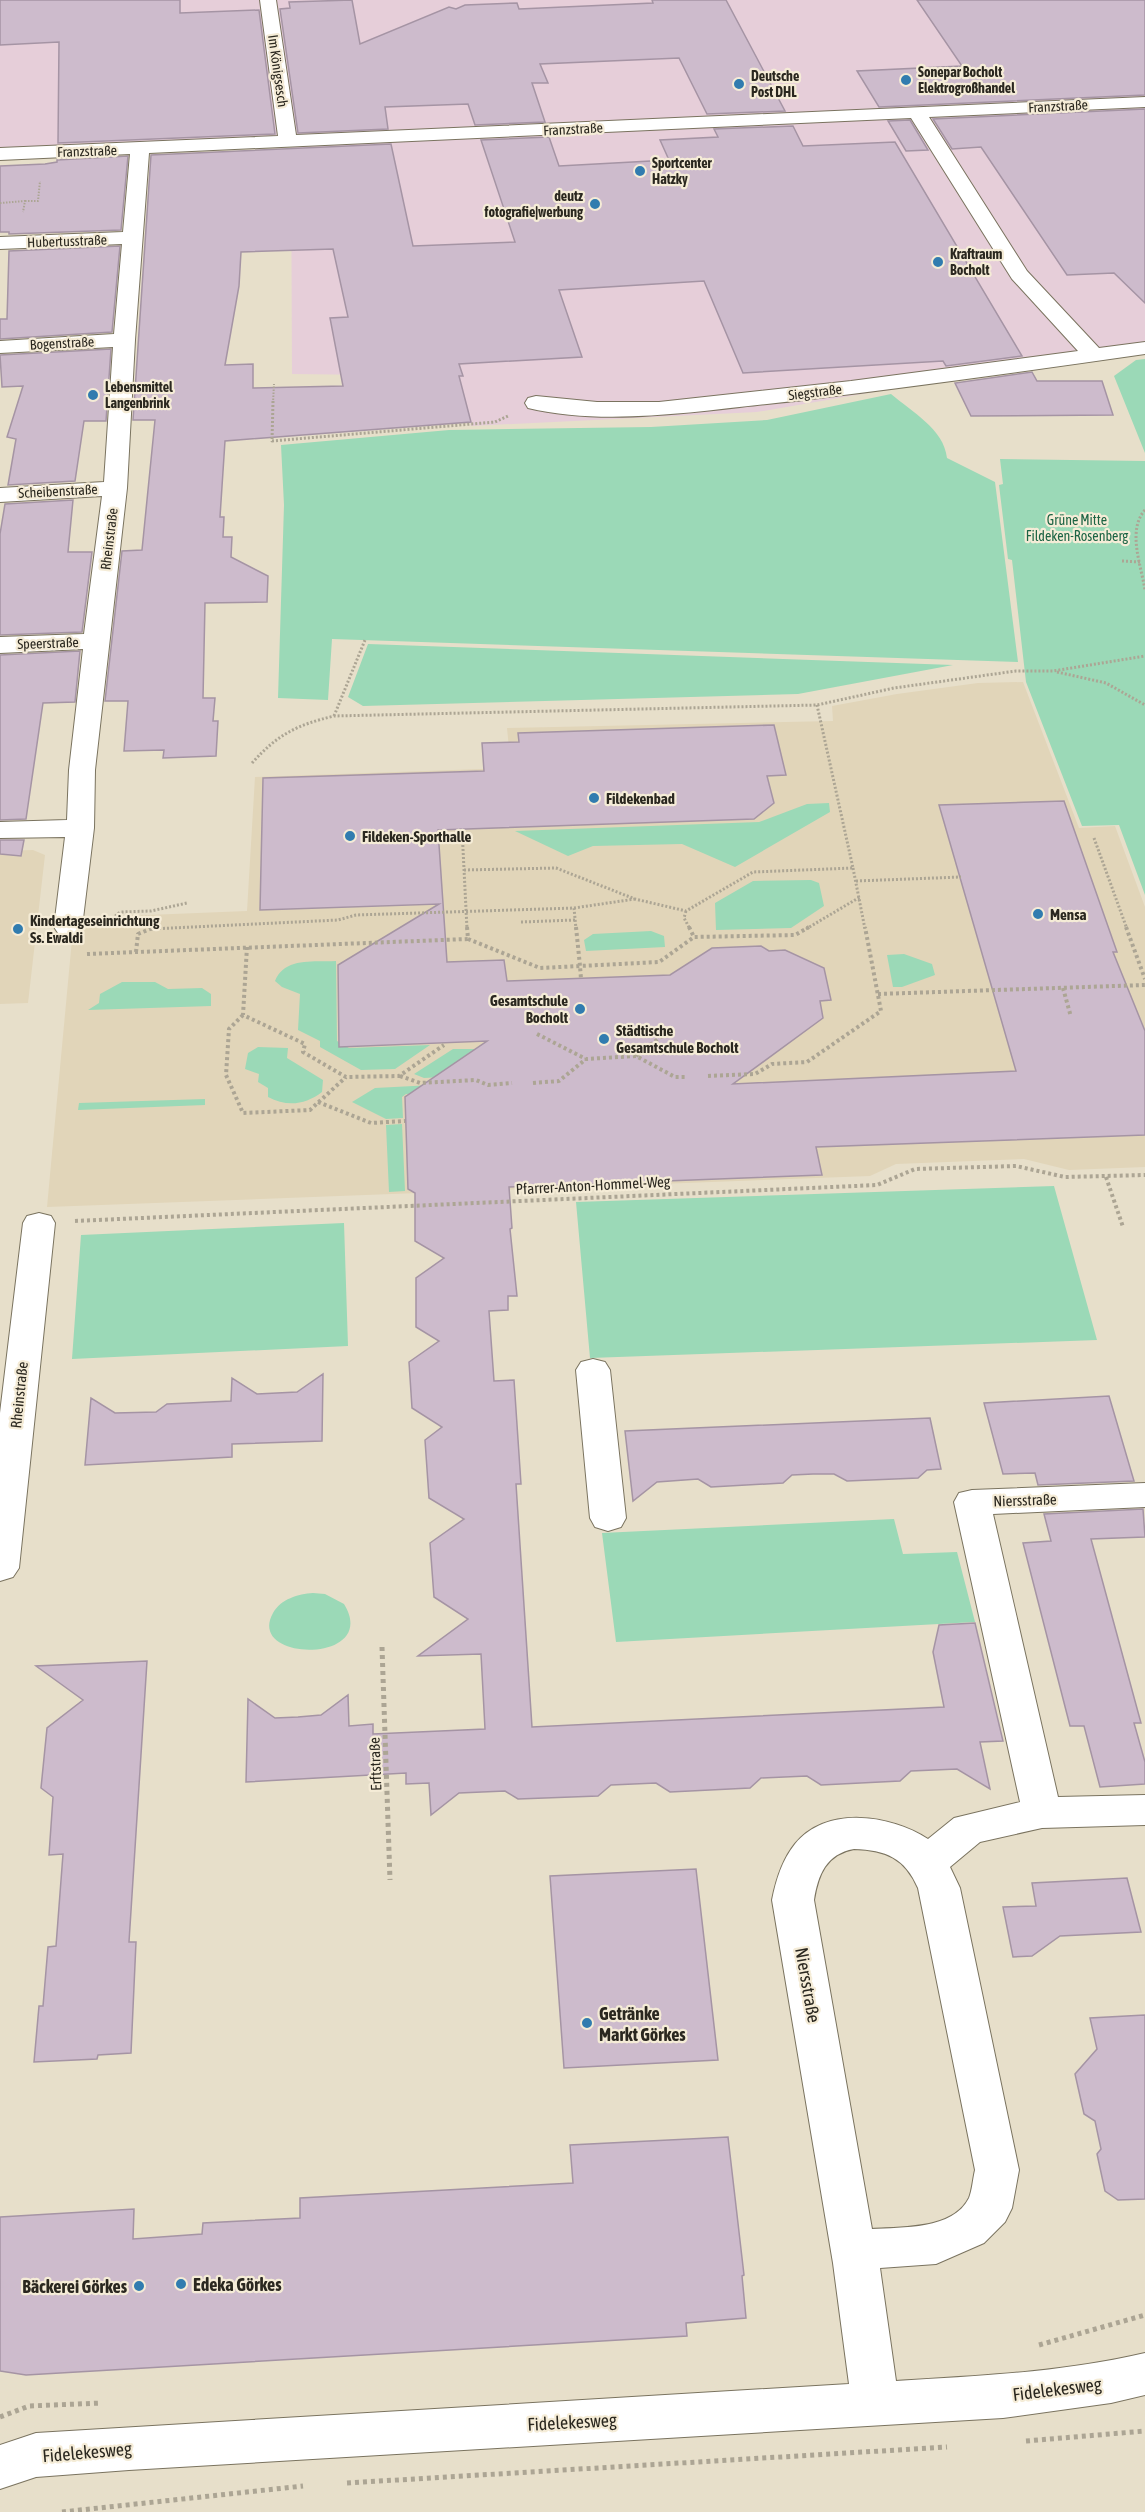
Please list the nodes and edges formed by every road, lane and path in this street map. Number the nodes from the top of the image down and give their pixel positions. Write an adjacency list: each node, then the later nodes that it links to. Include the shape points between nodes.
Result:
1 (268, 0): 4 (street, Im Königsesch)
2 (1145, 102): 3 (street, Franzstraße)
3 (917, 113): 4 (street, Franzstraße); 12 (street, via 1019,275)
4 (288, 141): 5 (street, Franzstraße)
5 (140, 149): 6 (street, Franzstraße); 7 (street, Rheinstraße)
6 (0, 154)
7 (134, 238): 8 (street, Hubertusstraße); 9 (street, Rheinstraße)
8 (0, 243)
9 (124, 340): 10 (street, Bogenstraße); 15 (street, Rheinstraße)
10 (0, 347)
11 (1145, 348): 12 (street, Siegstraße)
12 (1094, 356): 14 (street, Siegstraße, via 659,409 597,410)
13 (274, 384): 14 (path, via 272,441 495,422)
14 (536, 403)
15 (115, 488): 16 (street, Scheibenstraße); 22 (street, Rheinstraße)
16 (0, 495)
17 (1145, 510): 19 (path, via 1135,524)
18 (1122, 561): 19 (path)
19 (1140, 562): 20 (path)
20 (1145, 590)
21 (365, 640): 28 (path)
22 (96, 641): 23 (street, Speerstraße); 30 (street, Rheinstraße)
23 (0, 645)
24 (1145, 656): 25 (path)
25 (1053, 671): 26 (path, via 1016,671 894,688); 27 (path, via 1106,683)
26 (817, 705): 28 (path); 34 (path)
27 (1145, 705)
28 (334, 716): 29 (path, via 303,722 273,739)
29 (252, 763)
30 (80, 828): 32 (street); 47 (street, Rheinstraße)
31 (462, 829): 35 (path)
32 (0, 830)
33 (1094, 838): 55 (path)
34 (853, 868): 37 (path); 42 (path, via 753,872)
35 (464, 870): 39 (path, via 556,868); 43 (path)
36 (961, 877): 37 (path)
37 (856, 881): 38 (path)
38 (860, 897): 48 (path, via 795,935); 58 (path)
39 (635, 898): 41 (path); 42 (path)
40 (187, 903): 46 (path, via 151,911 120,912)
41 (574, 908): 43 (path); 44 (path)
42 (686, 911): 48 (path, via 684,918)
43 (465, 912): 49 (path); 51 (path, via 155,927 138,934)
44 (575, 920): 45 (path); 53 (path)
45 (522, 922)
46 (102, 926)
47 (68, 927)
48 (694, 937): 53 (path, via 658,962)
49 (468, 939): 50 (path); 53 (path, via 540,968)
50 (247, 947): 51 (path); 59 (path)
51 (136, 952): 52 (path)
52 (77, 954)
53 (580, 966): 54 (path)
54 (581, 979)
55 (1145, 979)
56 (1145, 985): 57 (path)
57 (1063, 988): 58 (path); 60 (path)
58 (878, 994): 67 (path, via 881,1011 807,1062 772,1064 755,1074)
59 (243, 1015): 68 (path, via 305,1044 303,1052); 72 (path, via 230,1029 226,1075 243,1113 310,1110)
60 (1071, 1017)
61 (671, 1029): 64 (path)
62 (537, 1034): 65 (path)
63 (444, 1045): 66 (path)
64 (636, 1056): 65 (path); 69 (path, via 675,1077)
65 (586, 1059): 71 (path, via 559,1081)
66 (399, 1076): 68 (path); 70 (path, via 420,1083)
67 (708, 1076)
68 (346, 1077): 72 (path)
69 (687, 1077)
70 (512, 1083)
71 (533, 1083)
72 (318, 1102): 73 (path, via 371,1123)
73 (405, 1121)
74 (1145, 1175): 75 (path, Pfarrer-Anton-Hommel-Weg)
75 (1106, 1177): 76 (path, Pfarrer-Anton-Hommel-Weg, via 1065,1177 1016,1166 915,1169 876,1185); 77 (path)
76 (39, 1222): 81 (street, Rheinstraße)
77 (1123, 1227)
78 (593, 1370): 80 (street)
79 (1145, 1495): 84 (street, Niersstraße, via 972,1502)
80 (608, 1518)
81 (0, 1568)
82 (382, 1647): 86 (path, Erftstraße)
83 (1145, 1810): 84 (street)
84 (1042, 1813): 85 (street, via 968,1829)
85 (927, 1863): 87 (street, Niersstraße, via 939,1888 997,2170 988,2208 968,2229 936,2244); 87 (street, Niersstraße, via 907,1845 886,1835 859,1832 831,1839 812,1852 798,1875 793,1900)
86 (390, 1880)
87 (853, 2250): 89 (street, Niersstraße)
88 (1145, 2374): 89 (street, Fidelekesweg, via 1003,2396)
89 (876, 2405): 93 (street, Fidelekesweg, via 129,2448 36,2455)
90 (1145, 2431): 91 (path)
91 (1018, 2442)
92 (960, 2446): 94 (path)
93 (0, 2467)
94 (337, 2484)
95 (314, 2485): 96 (path)
96 (62, 2512)

